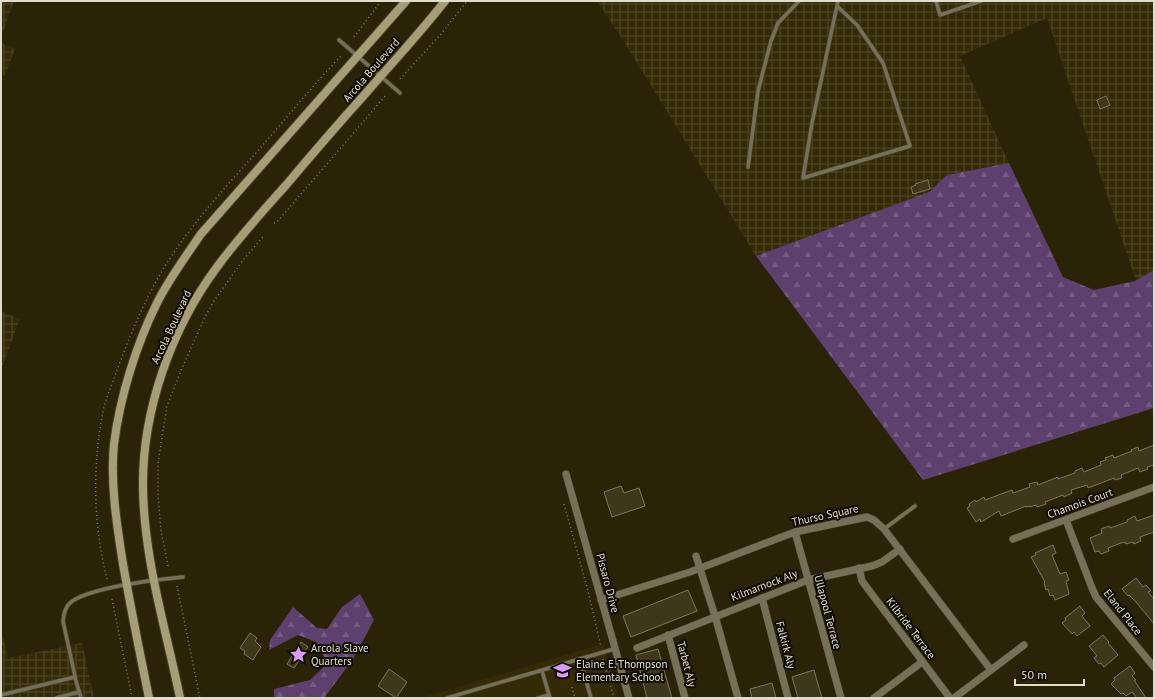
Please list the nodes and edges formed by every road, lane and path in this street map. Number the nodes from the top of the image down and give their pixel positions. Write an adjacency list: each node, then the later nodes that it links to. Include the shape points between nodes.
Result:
1 (381, 1): 10 (path)
2 (406, 1): 13 (main road, Arcola Boulevard)
3 (444, 1): 14 (main road, Arcola Boulevard)
4 (467, 1): 15 (path)
5 (799, 1): 18 (lane, via 778,23 771,40 758,91)
6 (838, 1): 9 (lane)
7 (936, 1): 8 (lane, via 940,15)
8 (981, 1)
9 (837, 6): 9 (lane, via 812,123 803,178 910,146 883,63 857,25)
10 (354, 37)
11 (339, 40): 13 (lane)
12 (342, 55): 35 (path, via 197,221 174,251 136,320 108,395 97,461 96,505)
13 (358, 56): 14 (lane); 38 (main road, Arcola Boulevard, via 201,234 178,266 142,336 120,408 114,445 113,491)
14 (381, 76): 16 (lane); 37 (main road, Arcola Boulevard, via 217,265 178,334 154,396 144,453 144,512)
15 (400, 79)
16 (400, 93)
17 (387, 94): 19 (path)
18 (748, 167)
19 (274, 224)
20 (263, 237): 31 (path, via 243,260 205,316 167,406 158,463 158,495 161,531)
21 (566, 474): 42 (street, Pissaro Drive)
22 (1154, 487): 25 (street, Chamois Court)
23 (564, 504): 48 (path)
24 (915, 506): 26 (lane)
25 (1066, 520): 28 (street, Chamois Court); 51 (street, Eland Place, via 1096,597)
26 (884, 529): 27 (street, Thurso Square, via 868,517); 29 (street, Thurso Square)
27 (795, 532): 33 (street, Thurso Square); 36 (street, Ullapool Terrace)
28 (1013, 539)
29 (900, 549): 32 (street, Kilmarnock Aly, via 882,562); 53 (street, Thurso Square)
30 (696, 556): 33 (street)
31 (168, 566)
32 (859, 568): 36 (street, Kilmarnock Aly); 50 (street, Kilbride Terrace, via 862,581)
33 (700, 569): 42 (street, Thurso Square); 43 (street)
34 (182, 577): 37 (lane)
35 (107, 579)
36 (808, 580): 40 (street, Kilmarnock Aly); 74 (street, Ullapool Terrace)
37 (154, 581): 38 (lane); 63 (main road, Arcola Boulevard)
38 (127, 585): 54 (lane, via 80,596 68,605 64,612 63,621); 62 (main road, Arcola Boulevard)
39 (177, 586): 64 (path)
40 (762, 598): 43 (street, Kilmarnock Aly); 73 (street, Falkirk Aly)
41 (112, 599): 61 (path)
42 (601, 600): 47 (street, Pissaro Drive)
43 (715, 616): 44 (street, Kilmarnock Aly); 72 (street)
44 (668, 635): 46 (street, Kilmarnock Aly); 71 (street, Tarbet Aly)
45 (1024, 645): 53 (street)
46 (637, 648)
47 (614, 649): 48 (lane); 70 (street, Pissaro Drive)
48 (602, 652): 49 (lane); 69 (path)
49 (580, 659): 52 (lane); 68 (lane)
50 (922, 662): 75 (street); 76 (street, Kilbride Terrace)
51 (1153, 665)
52 (542, 670): 58 (lane); 65 (lane)
53 (991, 670): 77 (street)
54 (75, 678): 56 (lane); 57 (lane)
55 (572, 687): 67 (path)
56 (79, 692): 59 (lane); 60 (lane)
57 (1, 695)
58 (549, 696): 66 (lane)
59 (56, 698)
60 (81, 698)
61 (132, 698)
62 (149, 698)
63 (180, 698)
64 (200, 698)
65 (447, 698)
66 (538, 698)
67 (575, 698)
68 (590, 698)
69 (614, 698)
70 (628, 698)
71 (685, 698)
72 (738, 698)
73 (788, 698)
74 (841, 698)
75 (874, 698)
76 (950, 698)
77 (954, 698)

